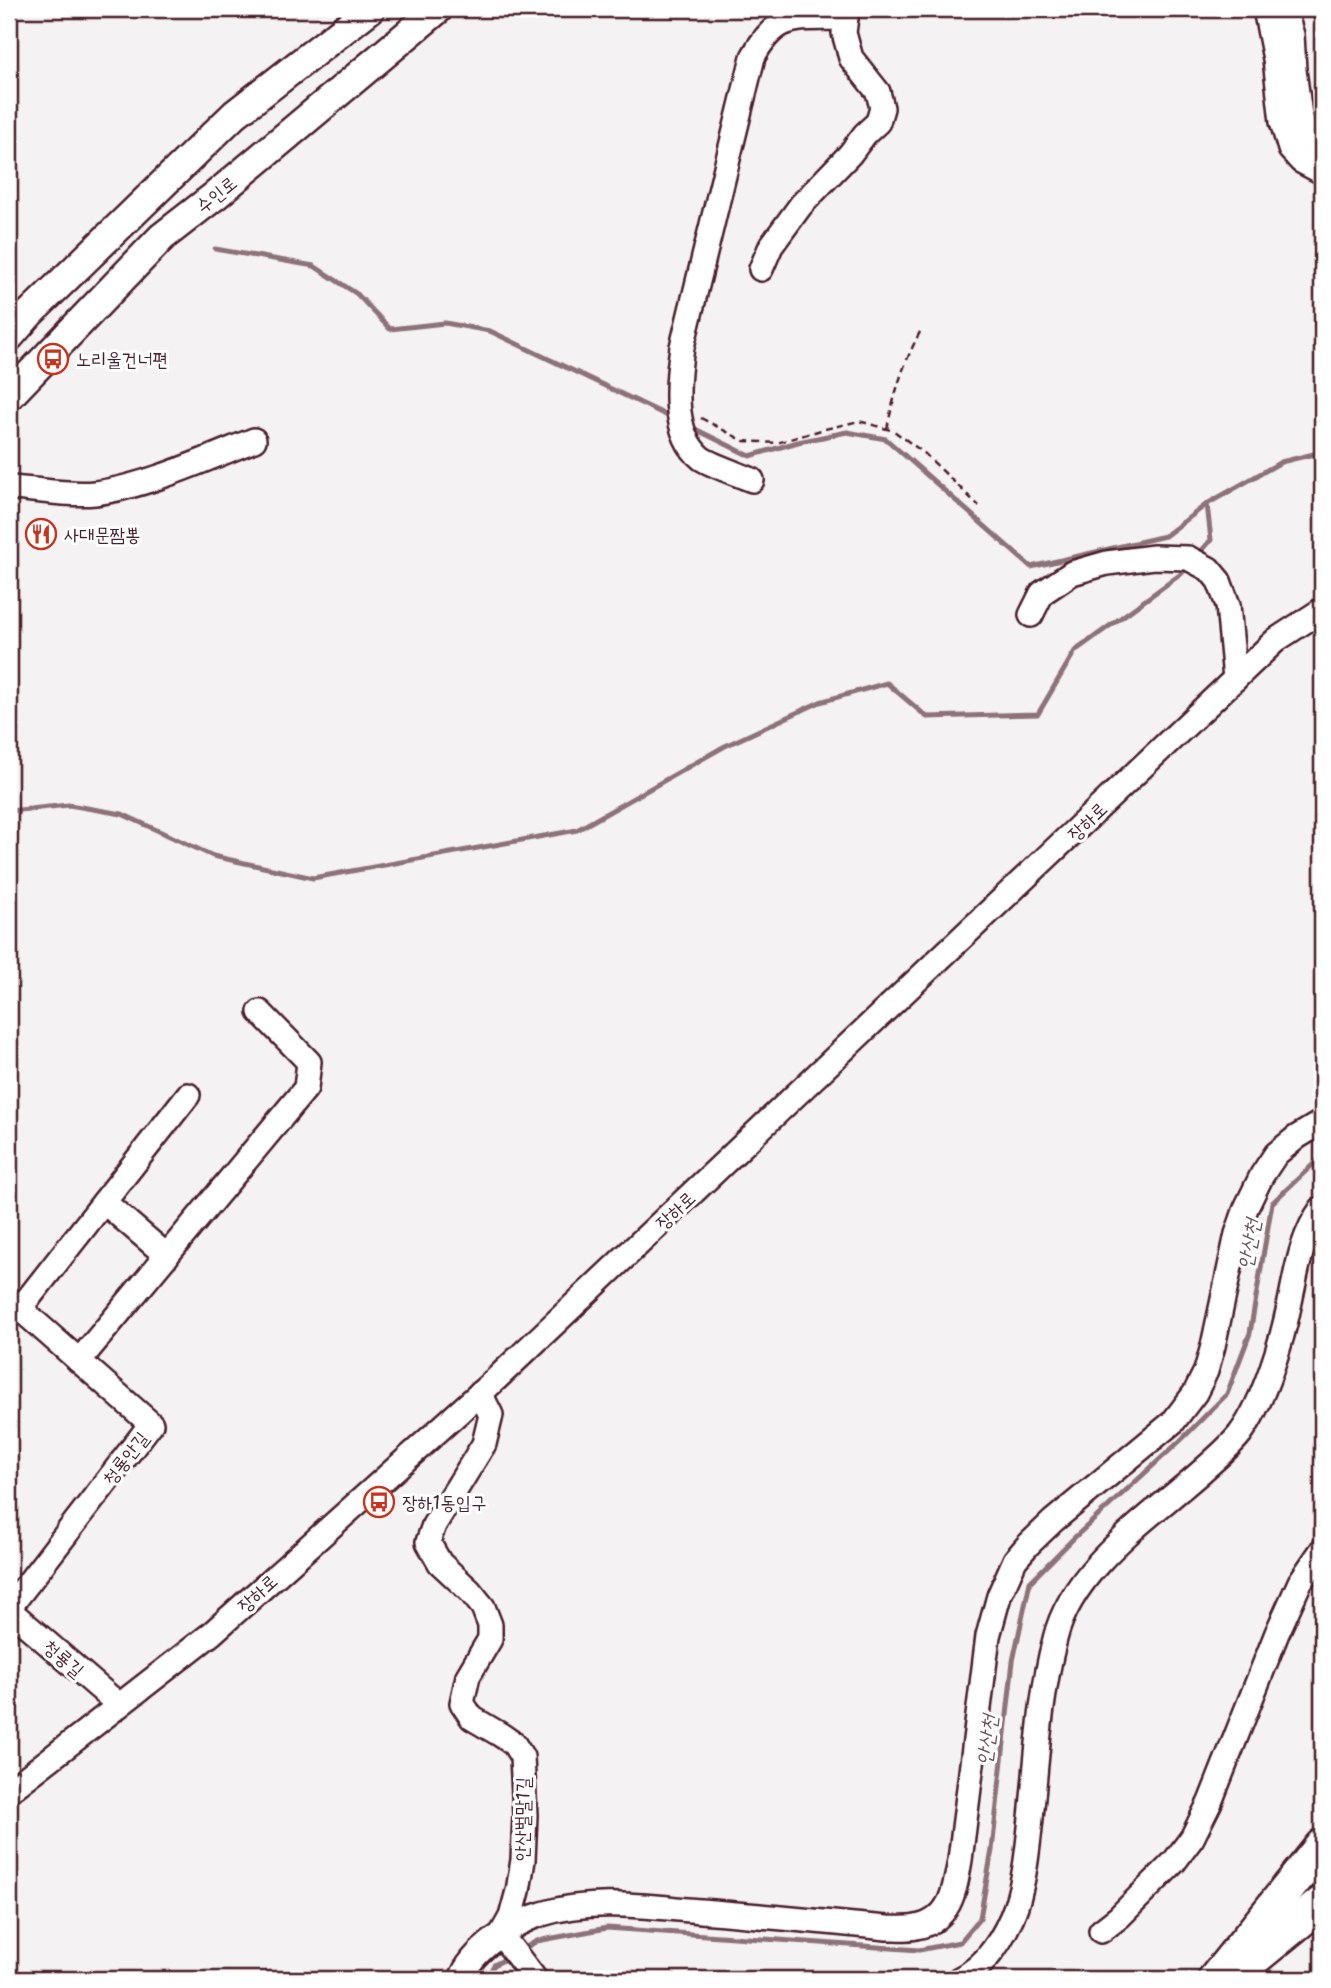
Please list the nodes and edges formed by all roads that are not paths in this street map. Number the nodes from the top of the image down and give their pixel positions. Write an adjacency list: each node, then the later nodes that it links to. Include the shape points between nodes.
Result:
1 (370, 9): 10 (main road, via 236,114)
2 (438, 9): 11 (main road, 수인로, via 162,237)
3 (1265, 9): 7 (street, via 1282,122)
4 (1284, 9): 6 (street, via 1292,34 1300,115 1306,134)
5 (846, 14): 9 (street, via 844,33 851,58 878,92 882,108 878,122 801,205 771,246); 13 (street, via 786,20 774,27 753,57 682,347 677,379 685,436 701,458)
6 (1317, 145): 7 (street)
7 (1294, 155): 8 (street)
8 (1322, 172)
9 (761, 270)
10 (9, 337)
11 (9, 396)
12 (254, 440): 14 (street, via 177,470 95,493)
13 (752, 481)
14 (9, 488)
15 (1322, 610): 17 (street, 장하로, via 1276,640)
16 (1031, 615): 17 (street, via 1042,593 1072,573 1154,557 1196,562 1219,582 1228,605)
17 (1235, 679): 26 (street, 장하로)
18 (260, 1012): 23 (street, via 309,1062 306,1088)
19 (188, 1095): 21 (street)
20 (1322, 1122): 34 (street, via 1276,1154 1246,1208 1213,1346 1195,1393 1172,1422 1053,1521 1015,1560 988,1636 960,1860 947,1908 917,1927 887,1928 601,1904 540,1914)
21 (104, 1202): 23 (street); 24 (street)
22 (1322, 1208): 37 (street, via 1298,1262 1275,1362 1240,1434 1115,1546 1080,1585 1062,1615 1048,1674 1027,1858 1016,1906 997,1946 969,1975)
23 (167, 1256): 25 (street)
24 (14, 1304): 25 (street, 청룡안길)
25 (79, 1361): 28 (street, 청룡안길, via 151,1424)
26 (480, 1393): 29 (street, 장하로, via 211,1634); 34 (street, 안산벌말1길, via 491,1415 484,1444 428,1542 440,1563 483,1607 490,1625 490,1639 468,1676 463,1703 472,1718 514,1744 522,1757 523,1860)
27 (1322, 1550): 33 (street, via 1294,1595 1192,1838 1174,1862)
28 (12, 1619): 29 (street, 청룡길)
29 (119, 1705): 30 (street, 장하로)
30 (9, 1791)
31 (1322, 1846): 38 (highway)
32 (1322, 1903): 39 (highway)
33 (1101, 1931)
34 (504, 1937): 35 (street, via 481,1950); 36 (street)
35 (461, 1979)
36 (535, 1979)
37 (959, 1979)
38 (1214, 1979)
39 (1228, 1979)

